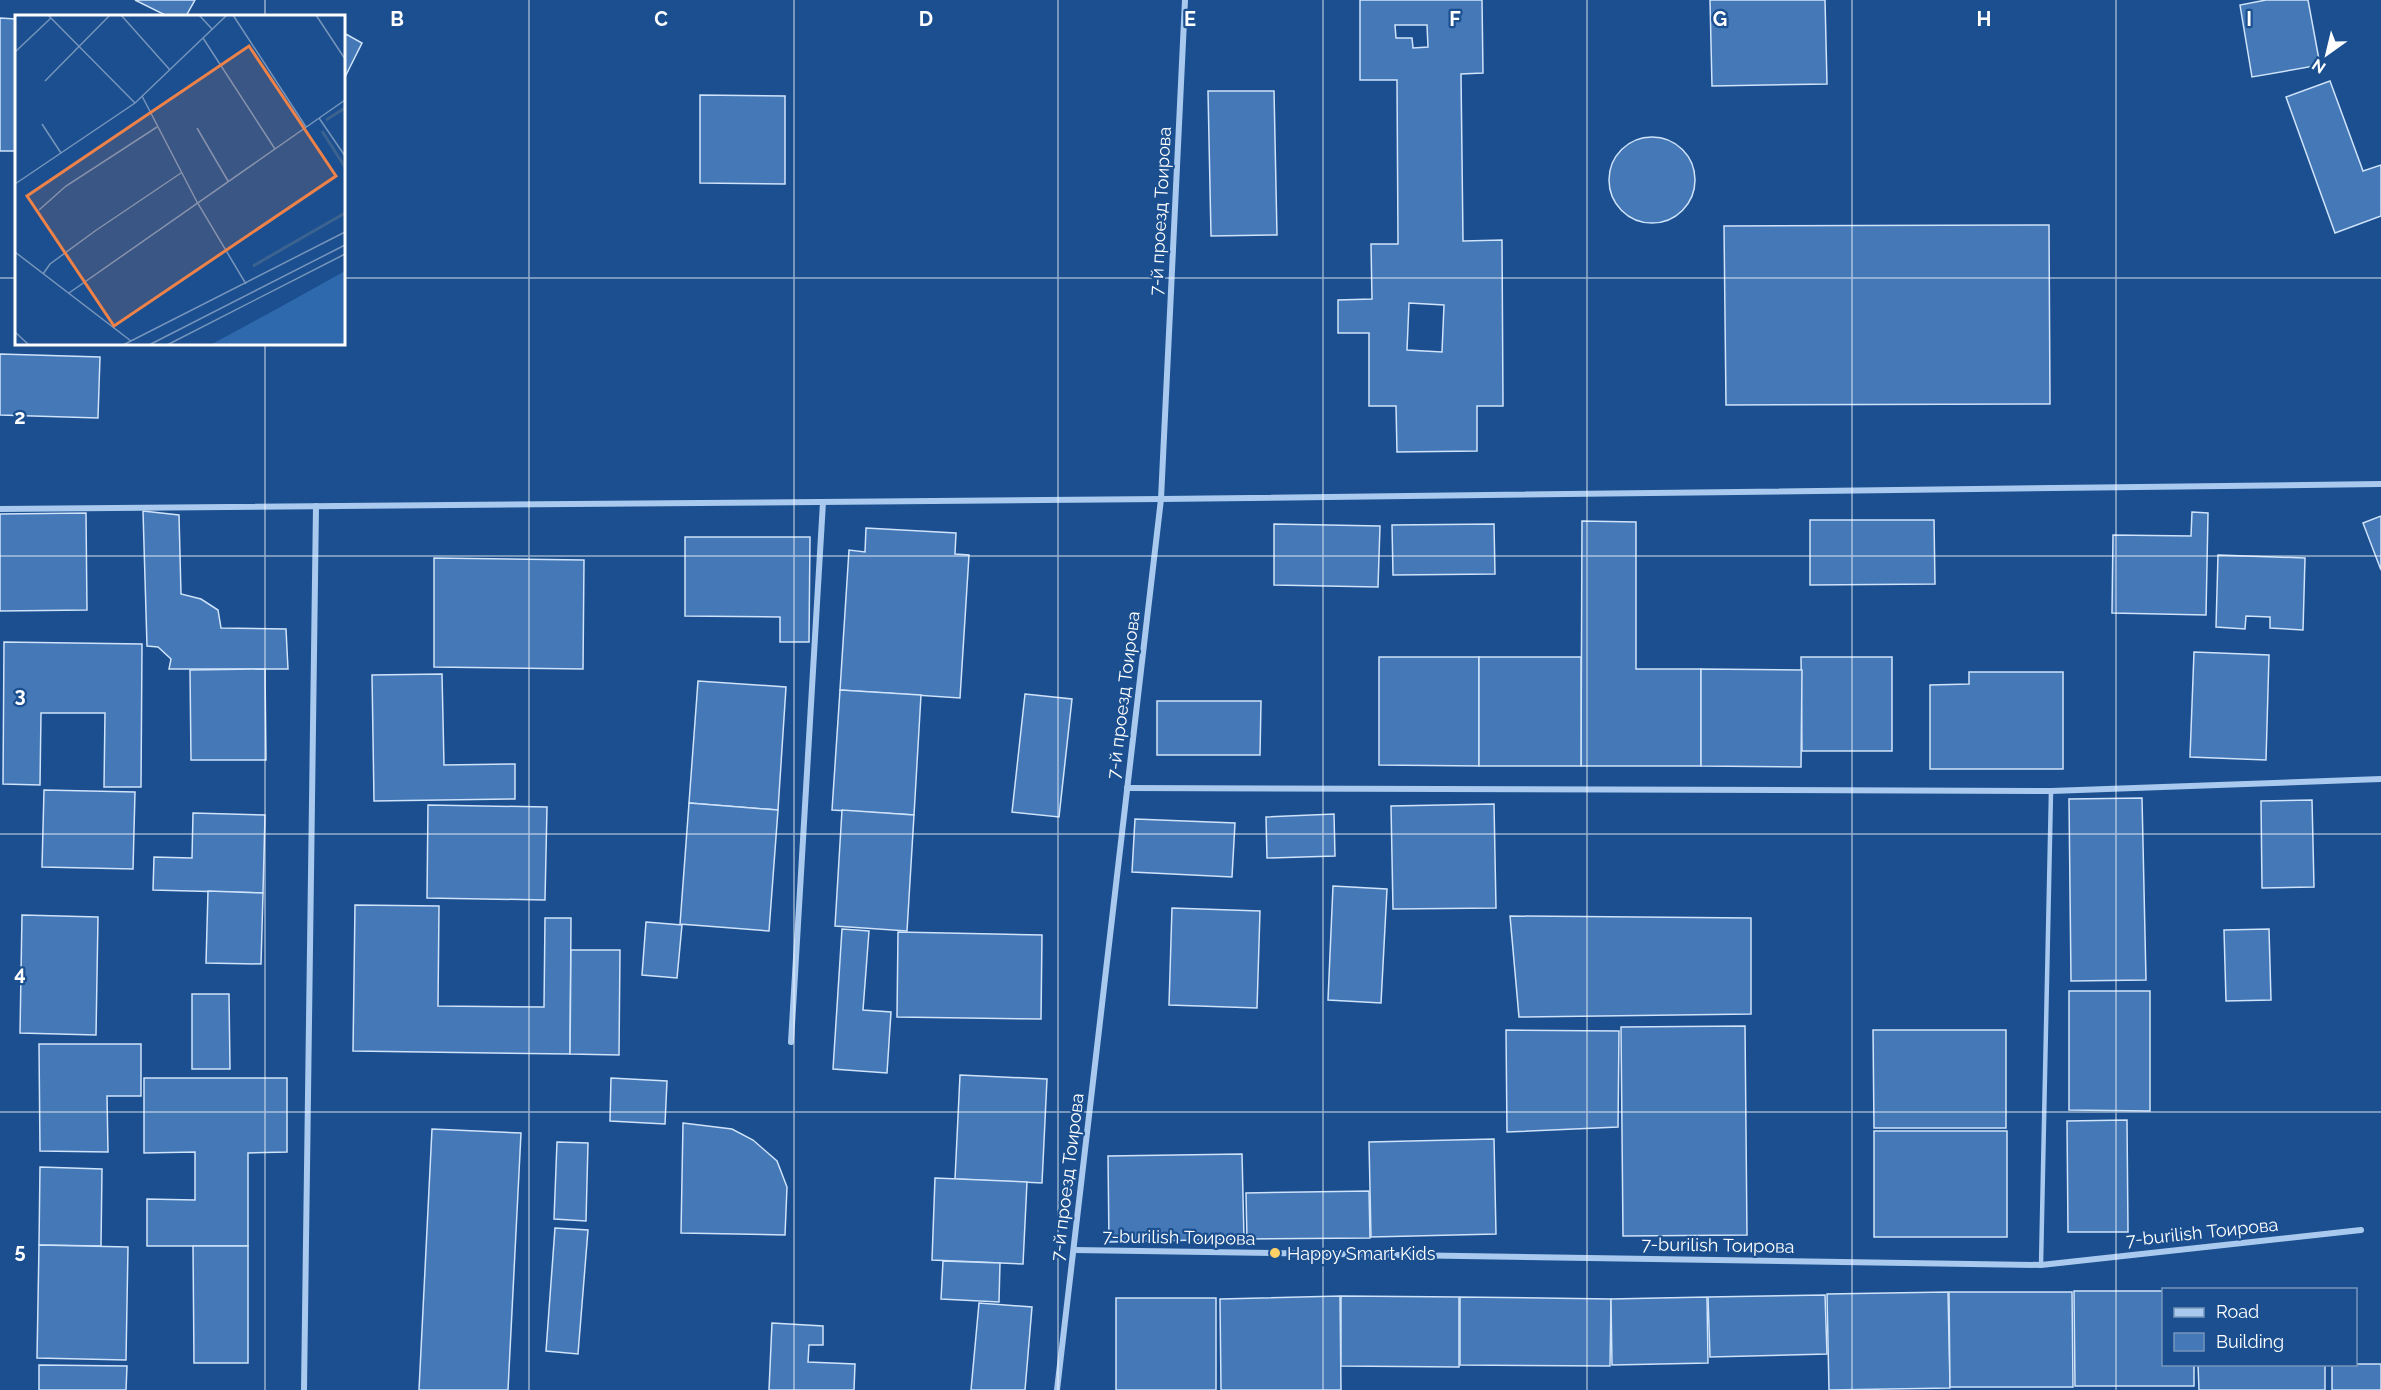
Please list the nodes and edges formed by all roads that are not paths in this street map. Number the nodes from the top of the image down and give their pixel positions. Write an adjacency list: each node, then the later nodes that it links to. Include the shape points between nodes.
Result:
1 (1185, 0): 3 (street, 7-й проезд Тоирова)
2 (2381, 484): 3 (street)
3 (1161, 499): 4 (street); 8 (street, 7-й проезд Тоирова)
4 (822, 502): 5 (street); 10 (street)
5 (316, 506): 6 (street); 14 (street)
6 (0, 509)
7 (2381, 779): 9 (street)
8 (1127, 788): 9 (street); 12 (street, 7-й проезд Тоирова)
9 (2051, 791): 13 (lane)
10 (791, 1042)
11 (2361, 1230): 13 (street, 7-burilish Тоирова)
12 (1074, 1250): 13 (street, 7-burilish Тоирова); 15 (street, 7-й проезд Тоирова)
13 (2041, 1265)
14 (304, 1390)
15 (1057, 1390)

